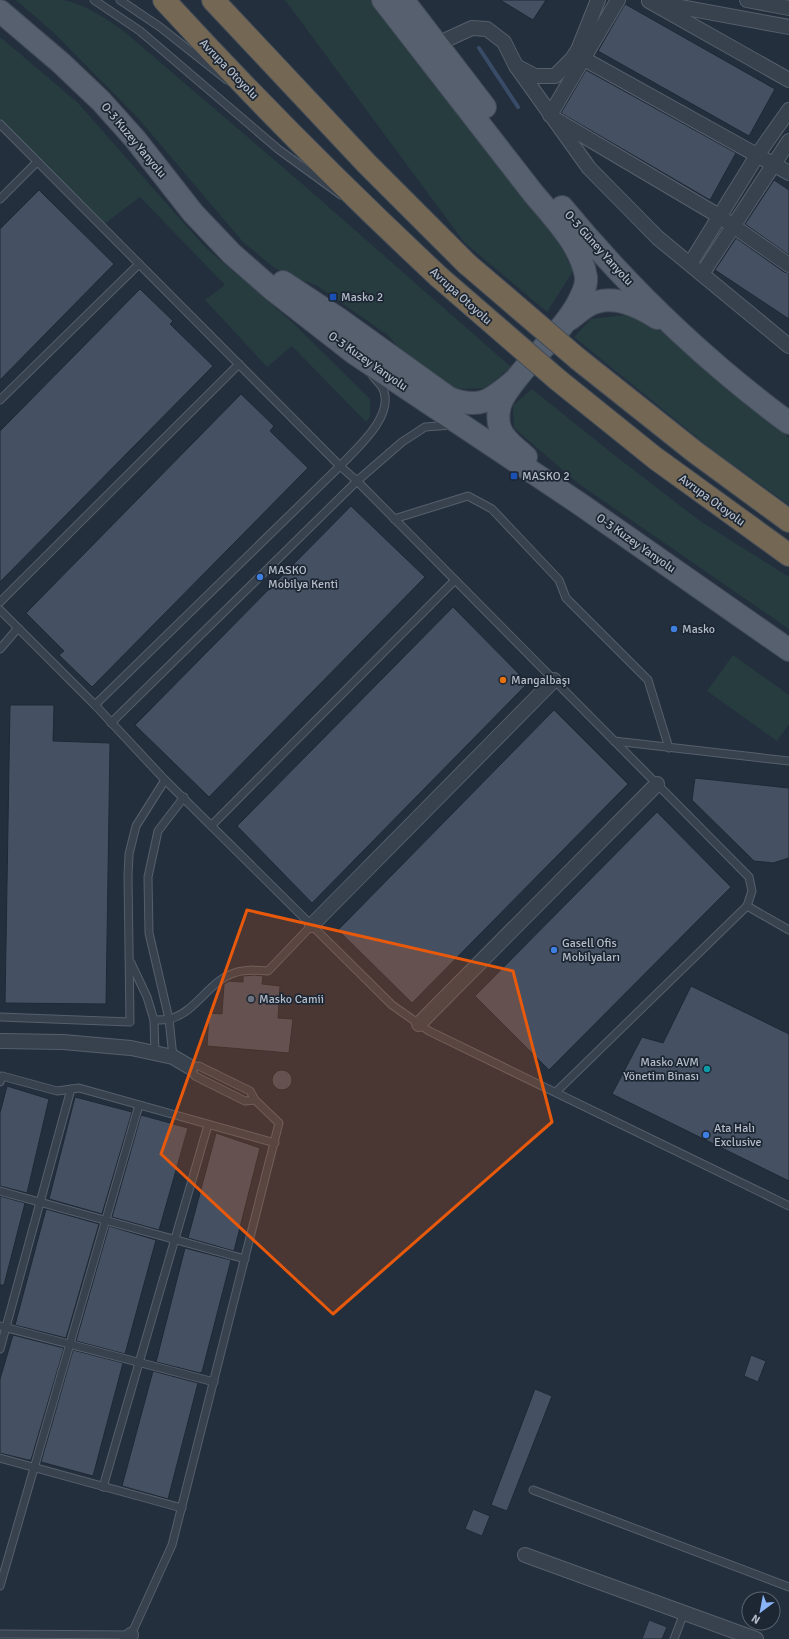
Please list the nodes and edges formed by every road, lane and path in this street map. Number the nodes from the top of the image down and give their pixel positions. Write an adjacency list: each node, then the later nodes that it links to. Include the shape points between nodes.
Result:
1 (3, 0): 42 (main road, O-3 Kuzey Yanyolu, via 108,93 203,205 240,244 283,283 339,318 449,398 462,402 484,403)
2 (94, 0): 14 (lane)
3 (164, 0): 20 (highway, Avrupa Otoyolu)
4 (213, 0): 50 (highway, bridge, via 371,168 467,264 578,359 695,452)
5 (383, 0): 16 (main road)
6 (403, 0): 16 (main road)
7 (598, 0): 17 (street)
8 (618, 0): 17 (street)
9 (648, 0): 15 (street); 19 (street)
10 (747, 0): 12 (street)
11 (121, 1): 14 (lane); 20 (lane, via 160,27 223,78)
12 (785, 5)
13 (0, 11): 40 (main road, O-3 Kuzey Yanyolu, via 101,101 135,139 193,213 232,254)
14 (113, 12): 30 (lane, via 146,36 278,149 335,192)
15 (789, 27)
16 (431, 49): 18 (street, via 472,28 487,29 504,42); 37 (main road, O-3 Güney Yanyolu, via 559,224 580,258 586,278 582,296); 38 (main road, O-3 Güney Yanyolu, via 593,245)
17 (581, 54): 18 (street, via 555,76 535,76); 22 (street); 25 (street)
18 (516, 66): 22 (street)
19 (789, 80)
20 (248, 90): 30 (highway, Avrupa Otoyolu)
21 (789, 110): 25 (street)
22 (550, 115): 31 (street); 34 (street, via 589,168 658,238)
23 (0, 124): 26 (lane)
24 (789, 142): 27 (street)
25 (758, 154): 27 (street); 31 (street)
26 (37, 162): 29 (lane); 33 (lane)
27 (775, 164): 28 (street); 32 (street)
28 (789, 173)
29 (0, 198)
30 (363, 205): 51 (highway, Avrupa Otoyolu, bridge, via 439,277 558,380 679,476)
31 (719, 216): 32 (street); 34 (street)
32 (732, 226): 35 (street); 36 (street)
33 (140, 264): 41 (lane); 43 (lane)
34 (690, 264): 36 (street)
35 (789, 265)
36 (702, 274): 39 (street)
37 (566, 322): 38 (main road, via 584,308 597,302 614,300 642,308); 42 (main road, O-3 Güney Yanyolu)
38 (688, 341): 44 (main road, O-3 Güney Yanyolu)
39 (789, 346)
40 (354, 353): 45 (main road, O-3 Kuzey Yanyolu); 46 (lane, via 382,388 385,408 378,424)
41 (239, 364): 46 (lane); 53 (lane)
42 (516, 380): 48 (main road, via 502,399 498,412 500,428 508,441)
43 (0, 400)
44 (789, 423)
45 (461, 425): 47 (lane, via 425,427 402,442); 48 (main road, O-3 Kuzey Yanyolu)
46 (340, 466): 47 (lane); 59 (lane)
47 (357, 481): 49 (lane); 60 (lane)
48 (580, 504): 57 (main road, O-3 Kuzey Yanyolu)
49 (394, 519): 52 (lane); 62 (lane, via 468,496 492,509 559,580 566,598 648,680)
50 (789, 521)
51 (789, 556)
52 (455, 580): 58 (lane); 67 (lane)
53 (0, 602)
54 (0, 610): 55 (lane)
55 (18, 628): 56 (lane); 59 (lane)
56 (0, 649)
57 (789, 650)
58 (554, 680): 61 (lane); 69 (street)
59 (95, 706): 60 (lane)
60 (111, 723): 64 (lane)
61 (614, 741): 62 (lane); 65 (lane)
62 (669, 748): 63 (lane)
63 (789, 761)
64 (165, 780): 66 (lane); 71 (lane, via 136,826 129,854)
65 (657, 784): 68 (lane, via 749,877 752,891); 75 (street)
66 (184, 797): 67 (lane); 73 (lane, via 158,831 148,877 149,933)
67 (212, 825): 69 (lane)
68 (747, 906): 70 (lane); 82 (lane)
69 (312, 925): 73 (lane, via 268,971 250,970 228,975 191,1007); 75 (lane, via 392,1005)
70 (789, 930)
71 (130, 961): 72 (lane, via 130,1022); 74 (lane, via 147,997)
72 (0, 1017)
73 (169, 1019): 74 (lane); 78 (lane)
74 (154, 1020): 77 (lane)
75 (419, 1024): 82 (lane)
76 (0, 1041): 77 (street, via 63,1042 131,1048)
77 (155, 1053): 78 (street)
78 (173, 1057): 79 (street)
79 (190, 1067): 83 (lane, via 199,1066 250,1091); 83 (lane, via 195,1076 245,1101)
80 (0, 1082): 81 (lane, via 2,1076 57,1091)
81 (71, 1089): 84 (lane, via 79,1088); 88 (lane)
82 (556, 1092): 89 (lane)
83 (255, 1100): 86 (lane, via 279,1123)
84 (139, 1105): 85 (lane); 90 (lane)
85 (208, 1125): 86 (lane); 91 (lane)
86 (275, 1143): 92 (lane)
87 (0, 1191): 88 (lane)
88 (40, 1202): 90 (lane); 93 (lane)
89 (789, 1206)
90 (106, 1220): 91 (lane); 94 (lane)
91 (175, 1240): 92 (lane); 96 (lane)
92 (245, 1259): 97 (lane)
93 (3, 1327): 94 (lane); 95 (lane)
94 (70, 1344): 96 (lane); 99 (lane)
95 (0, 1349)
96 (139, 1362): 97 (lane); 100 (lane)
97 (214, 1382): 102 (lane)
98 (0, 1458): 99 (lane)
99 (34, 1468): 100 (lane); 104 (lane)
100 (103, 1487): 102 (lane)
101 (533, 1490): 105 (lane)
102 (182, 1508): 108 (lane, via 172,1545)
103 (525, 1555): 106 (street)
104 (0, 1586)
105 (789, 1588)
106 (684, 1613): 109 (lane); 110 (street)
107 (0, 1634): 108 (lane)
108 (129, 1637)
109 (674, 1639)
110 (756, 1639)

